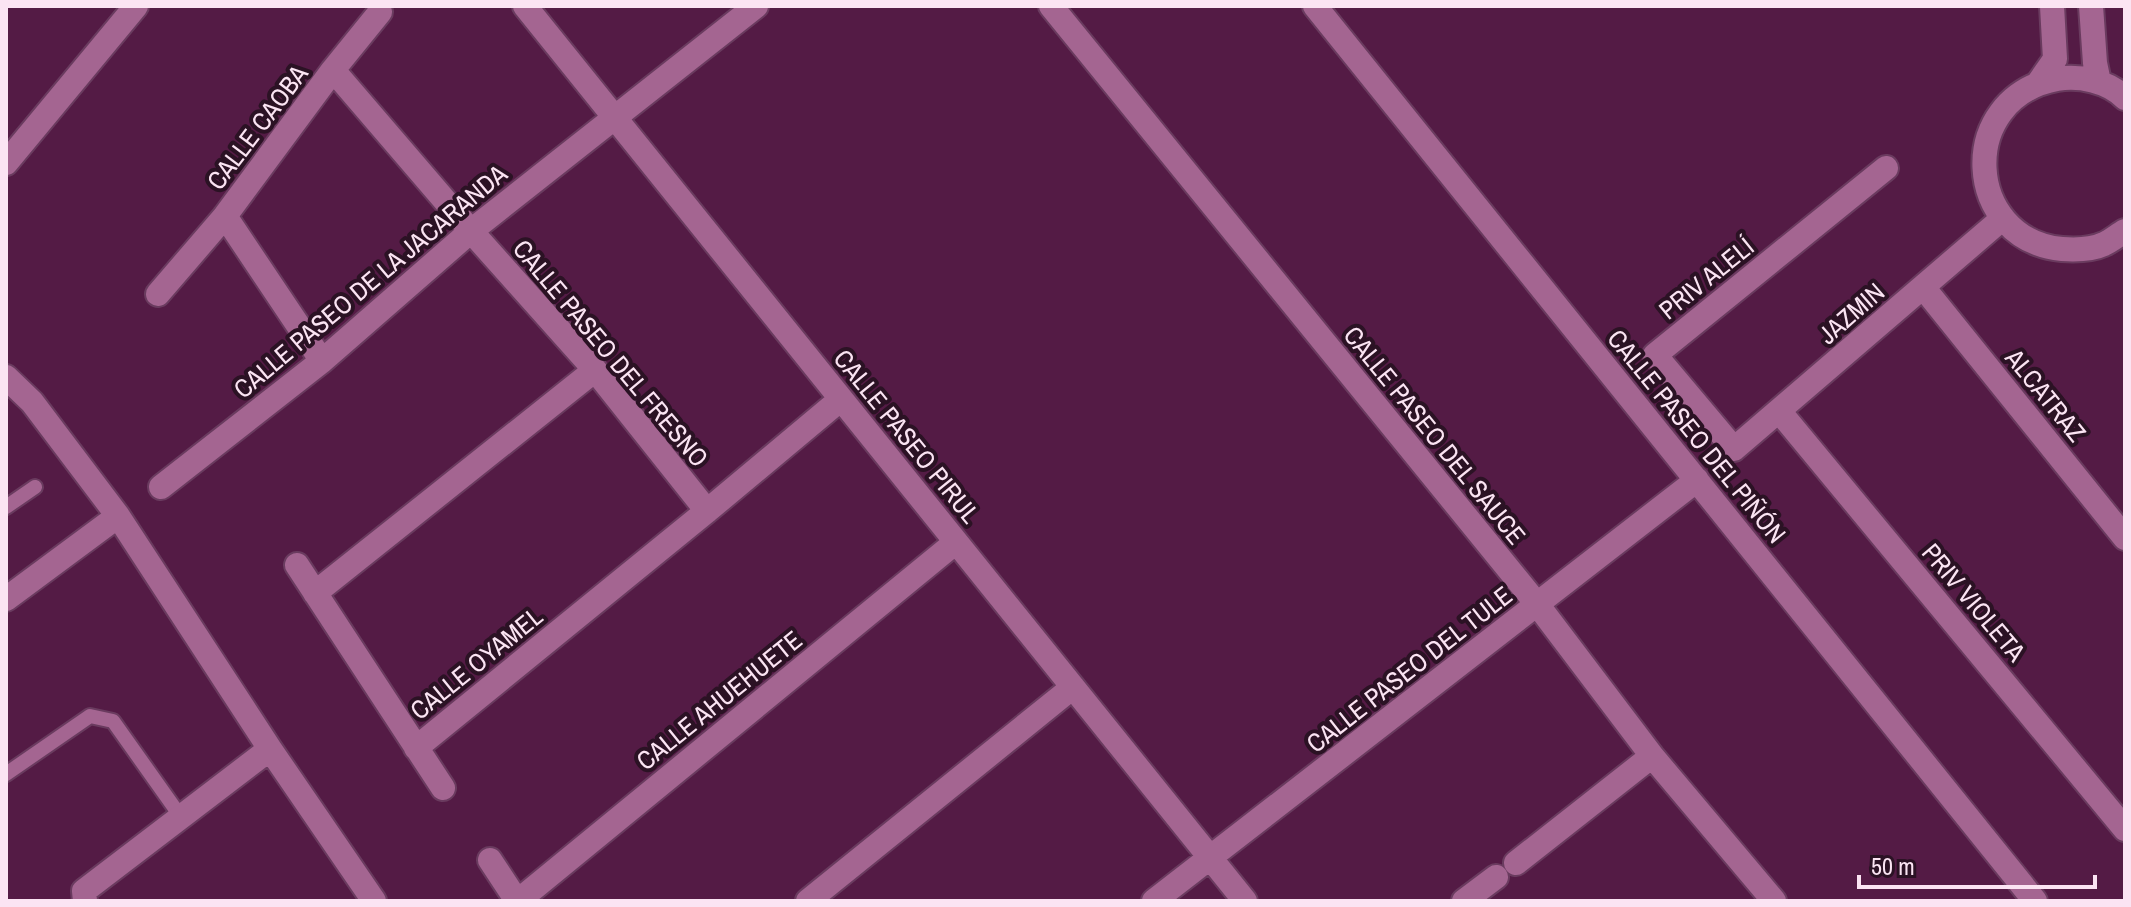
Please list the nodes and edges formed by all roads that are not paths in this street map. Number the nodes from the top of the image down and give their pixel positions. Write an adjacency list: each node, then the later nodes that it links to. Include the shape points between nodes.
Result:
1 (136, 6): 14 (street)
2 (525, 6): 13 (street, CALLE PASEO PIRUL)
3 (756, 6): 13 (street, CALLE PASEO DE LA JACARANDA)
4 (1051, 6): 39 (street, CALLE PASEO DEL SAUCE)
5 (1315, 6): 28 (street, CALLE PASEO DEL PIÑÓN)
6 (2052, 6): 10 (street, via 2055,59)
7 (2091, 6): 11 (street)
8 (380, 12): 9 (street, CALLE CAOBA)
9 (333, 70): 16 (street, CALLE CAOBA); 18 (street, CALLE CAOBA)
10 (2039, 82): 11 (street, via 2068,77); 17 (street, via 2015,96 1997,116 1986,141 1983,168 1989,195)
11 (2099, 82): 12 (street)
12 (2125, 98)
13 (615, 118): 18 (street, CALLE PASEO DE LA JACARANDA); 25 (street, CALLE PASEO PIRUL)
14 (6, 163)
15 (1886, 168): 27 (street, PRIV ALELÍ, via 1655,355)
16 (225, 216): 21 (street, CALLE CAOBA); 22 (street, CALLE CAOBA)
17 (2003, 218): 19 (street, via 2023,237 2049,248 2077,250 2104,244); 20 (street, JAZMIN)
18 (471, 231): 22 (street, CALLE PASEO DE LA JACARANDA); 23 (street, CALLE PASEO DEL FRESNO)
19 (2125, 231)
20 (1923, 287): 26 (street, JAZMIN); 34 (street, ALCATRAZ)
21 (158, 294)
22 (322, 361): 30 (street, CALLE PASEO DE LA JACARANDA)
23 (595, 370): 32 (street, CALLE PASEO DEL FRESNO); 37 (street)
24 (6, 377): 33 (street, via 32,402)
25 (841, 399): 32 (street, CALLE OYAMEL); 35 (street, CALLE PASEO PIRUL)
26 (1779, 411): 27 (street, JAZMIN); 47 (street, PRIV VIOLETA)
27 (1734, 449)
28 (1697, 480): 39 (street, CALLE PASEO DEL TULE); 58 (street, CALLE PASEO DEL PIÑÓN)
29 (35, 487): 31 (lane)
30 (161, 487)
31 (6, 507)
32 (707, 511): 41 (street, CALLE OYAMEL)
33 (118, 516): 38 (street); 42 (street)
34 (2125, 538)
35 (956, 542): 40 (street, CALLE PASEO PIRUL); 52 (street, CALLE AHUEHUETE)
36 (297, 565): 37 (street, CALLE OYAMEL)
37 (315, 593): 41 (street, CALLE OYAMEL)
38 (6, 599)
39 (1537, 604): 43 (street, CALLE PASEO DEL SAUCE); 48 (street, CALLE PASEO DEL TULE)
40 (1073, 687): 48 (street, CALLE PASEO PIRUL); 53 (street)
41 (416, 748): 45 (street)
42 (270, 749): 46 (street); 51 (street)
43 (1652, 756): 56 (street); 57 (street, CALLE PASEO DEL SAUCE)
44 (6, 774): 46 (lane, via 90,716 113,721)
45 (443, 788)
46 (181, 817): 50 (street, via 84,891)
47 (2125, 829)
48 (1210, 858): 54 (street, CALLE PASEO DEL TULE); 55 (street, CALLE PASEO PIRUL)
49 (490, 860): 52 (street)
50 (85, 901)
51 (374, 901)
52 (518, 901)
53 (808, 901)
54 (1154, 901)
55 (1245, 901)
56 (1464, 901)
57 (1774, 901)
58 (2035, 901)

